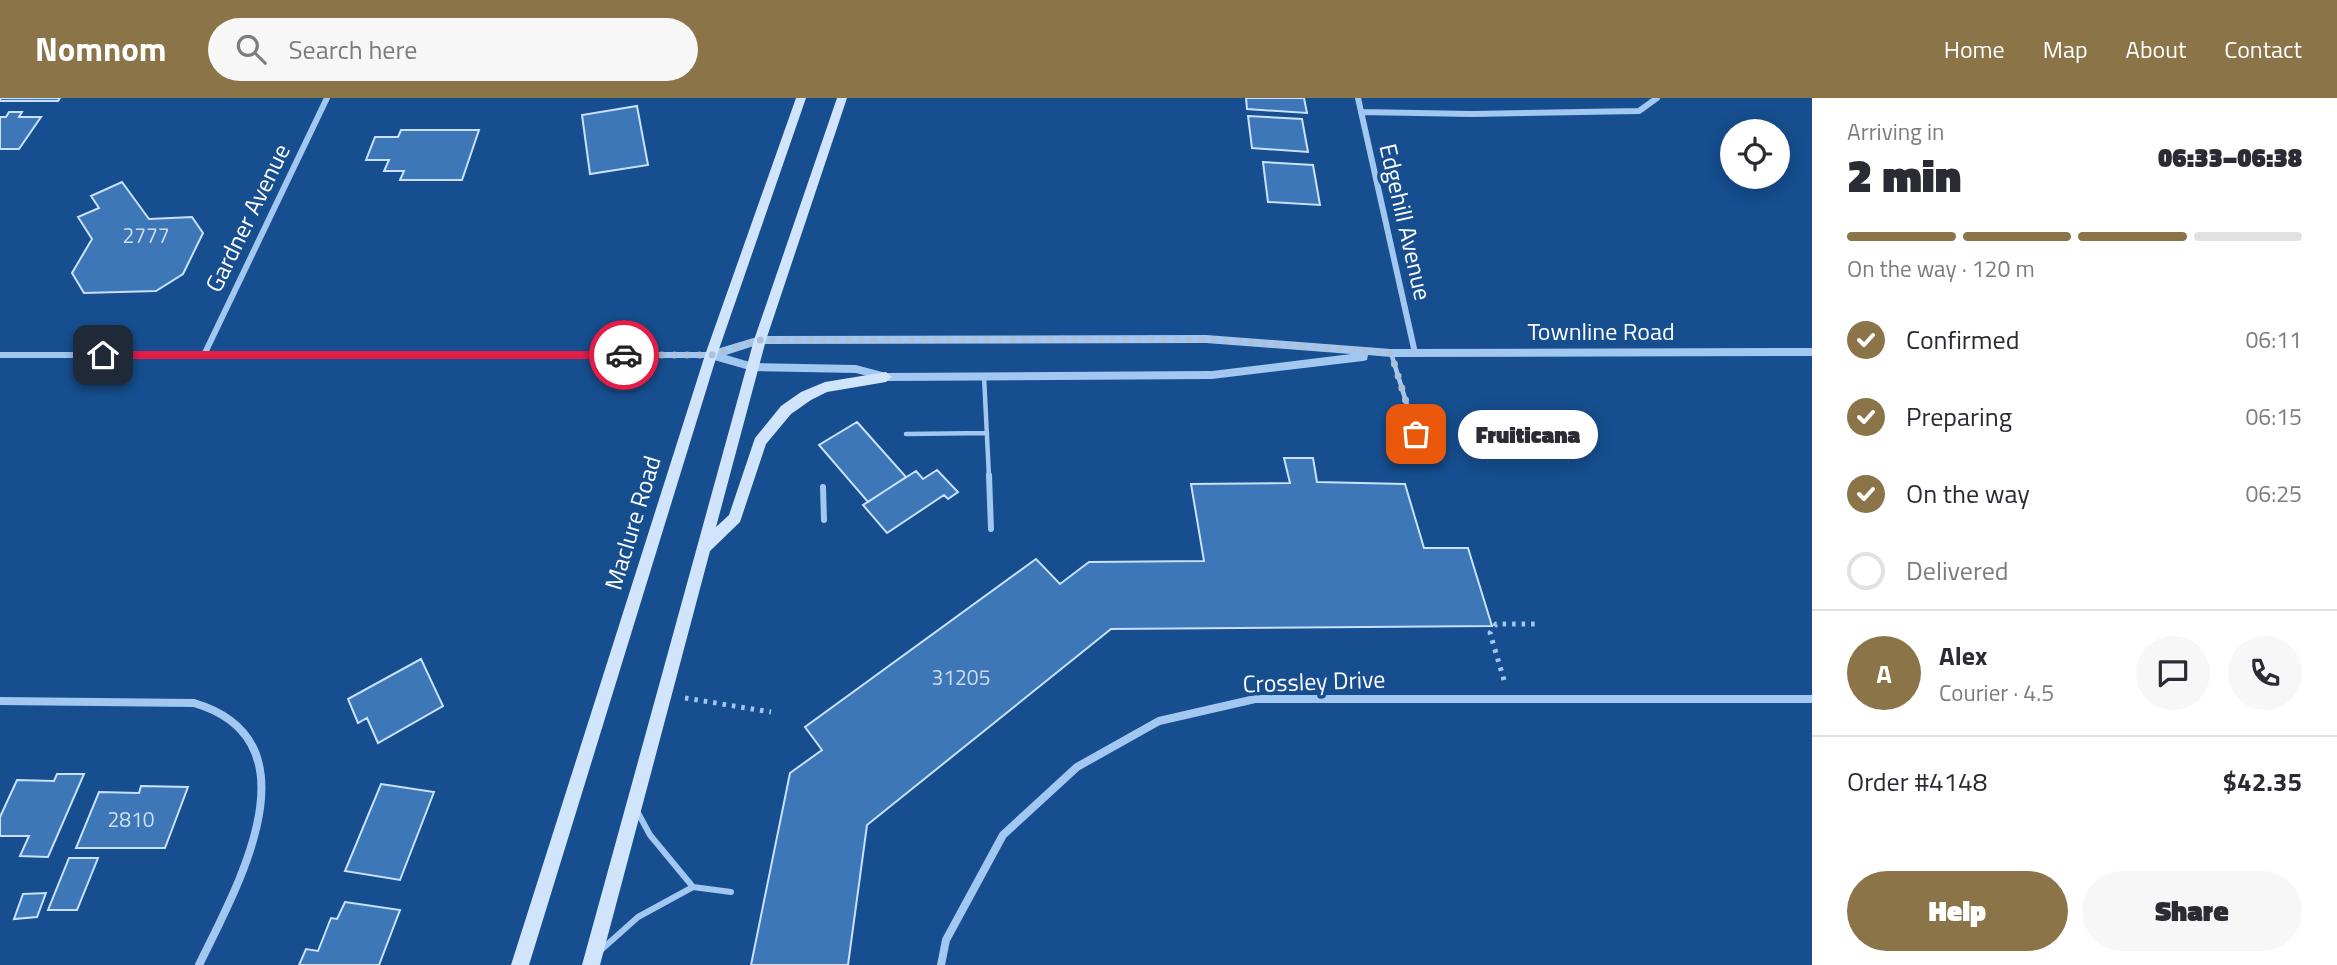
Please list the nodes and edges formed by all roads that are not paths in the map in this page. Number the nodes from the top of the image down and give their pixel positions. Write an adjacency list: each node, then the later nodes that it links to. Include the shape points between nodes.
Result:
1 (327, 98): 12 (street, Gardner Avenue)
2 (801, 98): 13 (main road, Maclure Road)
3 (842, 98): 7 (main road)
4 (1358, 98): 6 (street, Edgehill Avenue)
5 (1657, 98): 6 (street, via 1639,111)
6 (1361, 112): 10 (street, Edgehill Avenue)
7 (760, 340): 9 (street, Townline Road, via 1206,339); 13 (street, Townline Road); 14 (main road)
8 (1812, 352): 10 (street, Townline Road)
9 (1391, 353): 10 (street, Townline Road); 15 (street, Townline Road, via 1212,375); 19 (lane)
10 (1415, 353)
11 (0, 355): 12 (street, Townline Road)
12 (204, 355): 13 (street, Townline Road)
13 (711, 355): 14 (street, Townline Road); 31 (main road, Maclure Road)
14 (752, 366): 16 (street, Townline Road, via 856,369); 23 (main road)
15 (984, 376): 16 (street, Townline Road); 17 (lane)
16 (886, 377): 23 (main road, via 825,387 786,410 760,442 735,518)
17 (987, 433): 18 (lane); 22 (lane)
18 (906, 434)
19 (1416, 434)
20 (823, 487): 21 (lane)
21 (824, 520)
22 (991, 529)
23 (704, 548): 26 (main road)
24 (1812, 699): 32 (street, Crossley Drive, via 1255,699 1158,721 1077,767 1003,835 946,940)
25 (0, 701): 30 (street, via 194,703 222,713 241,730 263,776 263,810 248,859)
26 (634, 805): 27 (lane, via 650,835); 29 (main road)
27 (693, 887): 28 (lane); 29 (lane, via 638,917)
28 (731, 892)
29 (592, 961)
30 (199, 965)
31 (520, 965)
32 (942, 965)

